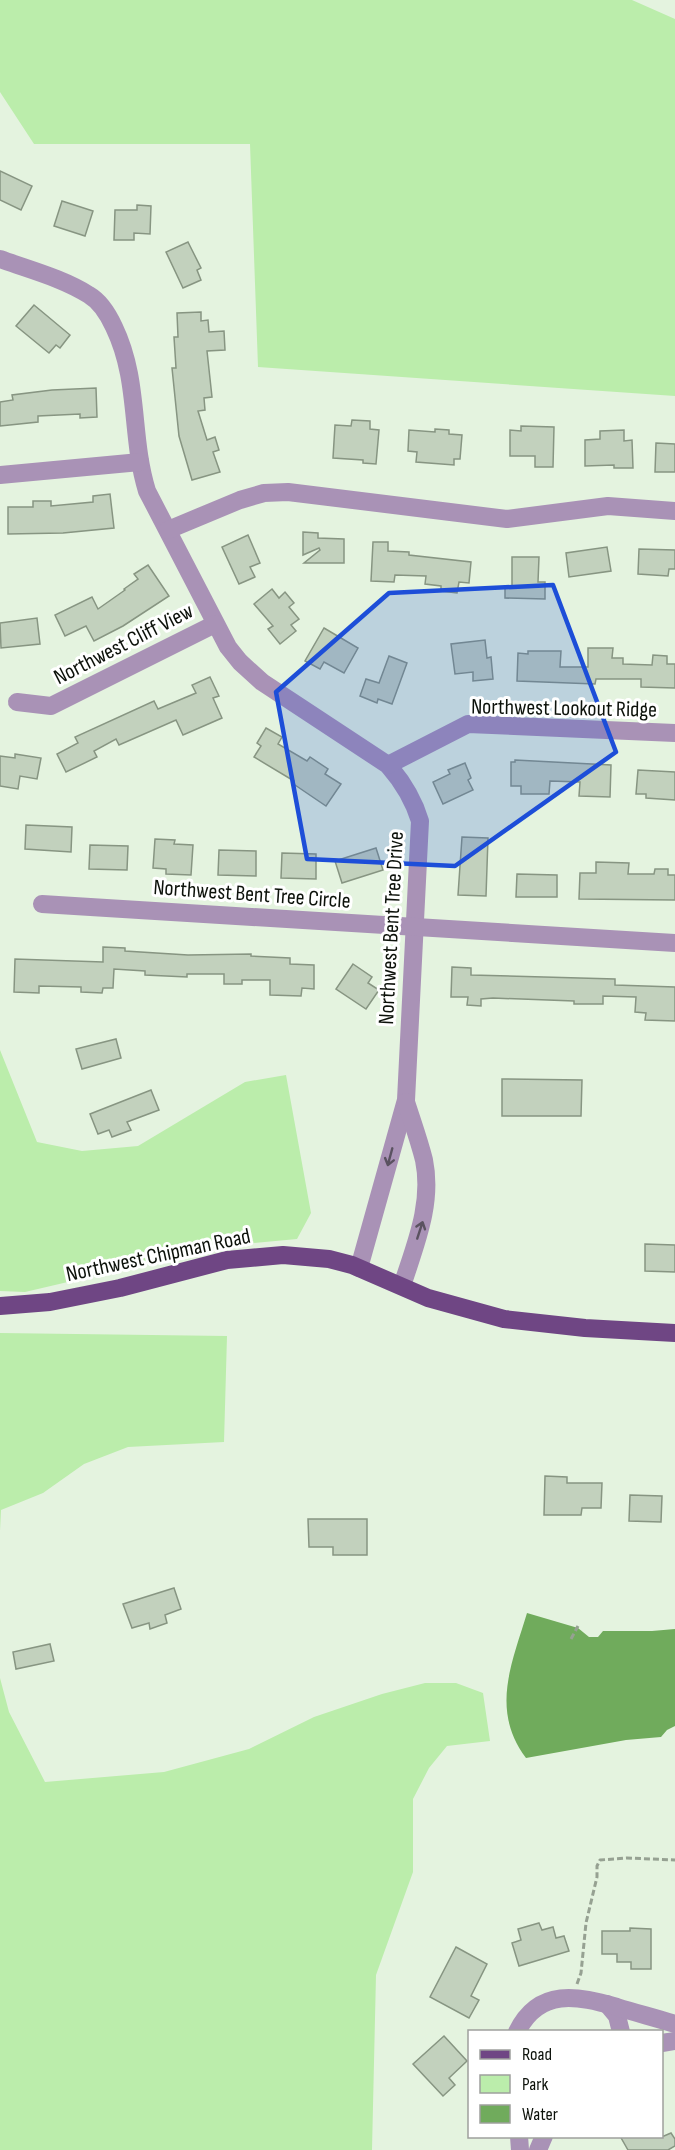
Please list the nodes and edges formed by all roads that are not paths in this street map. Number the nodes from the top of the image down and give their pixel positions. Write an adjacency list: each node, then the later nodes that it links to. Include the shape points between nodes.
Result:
1 (0, 259): 2 (street, Northwest Bent Tree Drive, via 90,295 107,313 127,357)
2 (140, 462): 3 (street); 5 (street, Northwest Bent Tree Drive, via 147,491)
3 (0, 475)
4 (675, 511): 5 (street, via 608,506 507,519 288,492 240,500)
5 (168, 530): 6 (street, Northwest Bent Tree Drive)
6 (215, 624): 7 (street, Northwest Cliff View, via 51,706); 9 (street, Northwest Bent Tree Drive, via 240,662 262,682)
7 (17, 702)
8 (675, 733): 9 (street, Northwest Lookout Ridge, via 468,724)
9 (388, 765): 11 (street, Northwest Bent Tree Drive, via 416,807 420,821)
10 (42, 904): 11 (street, Northwest Bent Tree Circle)
11 (415, 927): 12 (street, Northwest Bent Tree Circle); 13 (street, Northwest Bent Tree Drive)
12 (675, 943)
13 (406, 1100): 14 (street, Northwest Bent Tree Drive, one-way to 14); 15 (street, Northwest Bent Tree Drive, one-way to 13, via 424,1220 426,1188 424,1161)
14 (359, 1268): 15 (main road, Northwest Chipman Road); 16 (main road, Northwest Chipman Road, via 329,1259 260,1255 50,1302)
15 (402, 1286): 17 (main road, Northwest Chipman Road, via 457,1308 504,1320)
16 (0, 1306)
17 (675, 1333)
18 (607, 2004): 19 (street); 20 (street, via 559,1998 546,2002 525,2018); 21 (street, via 617,2016)
19 (675, 2024)
20 (518, 2030)
21 (621, 2030)

